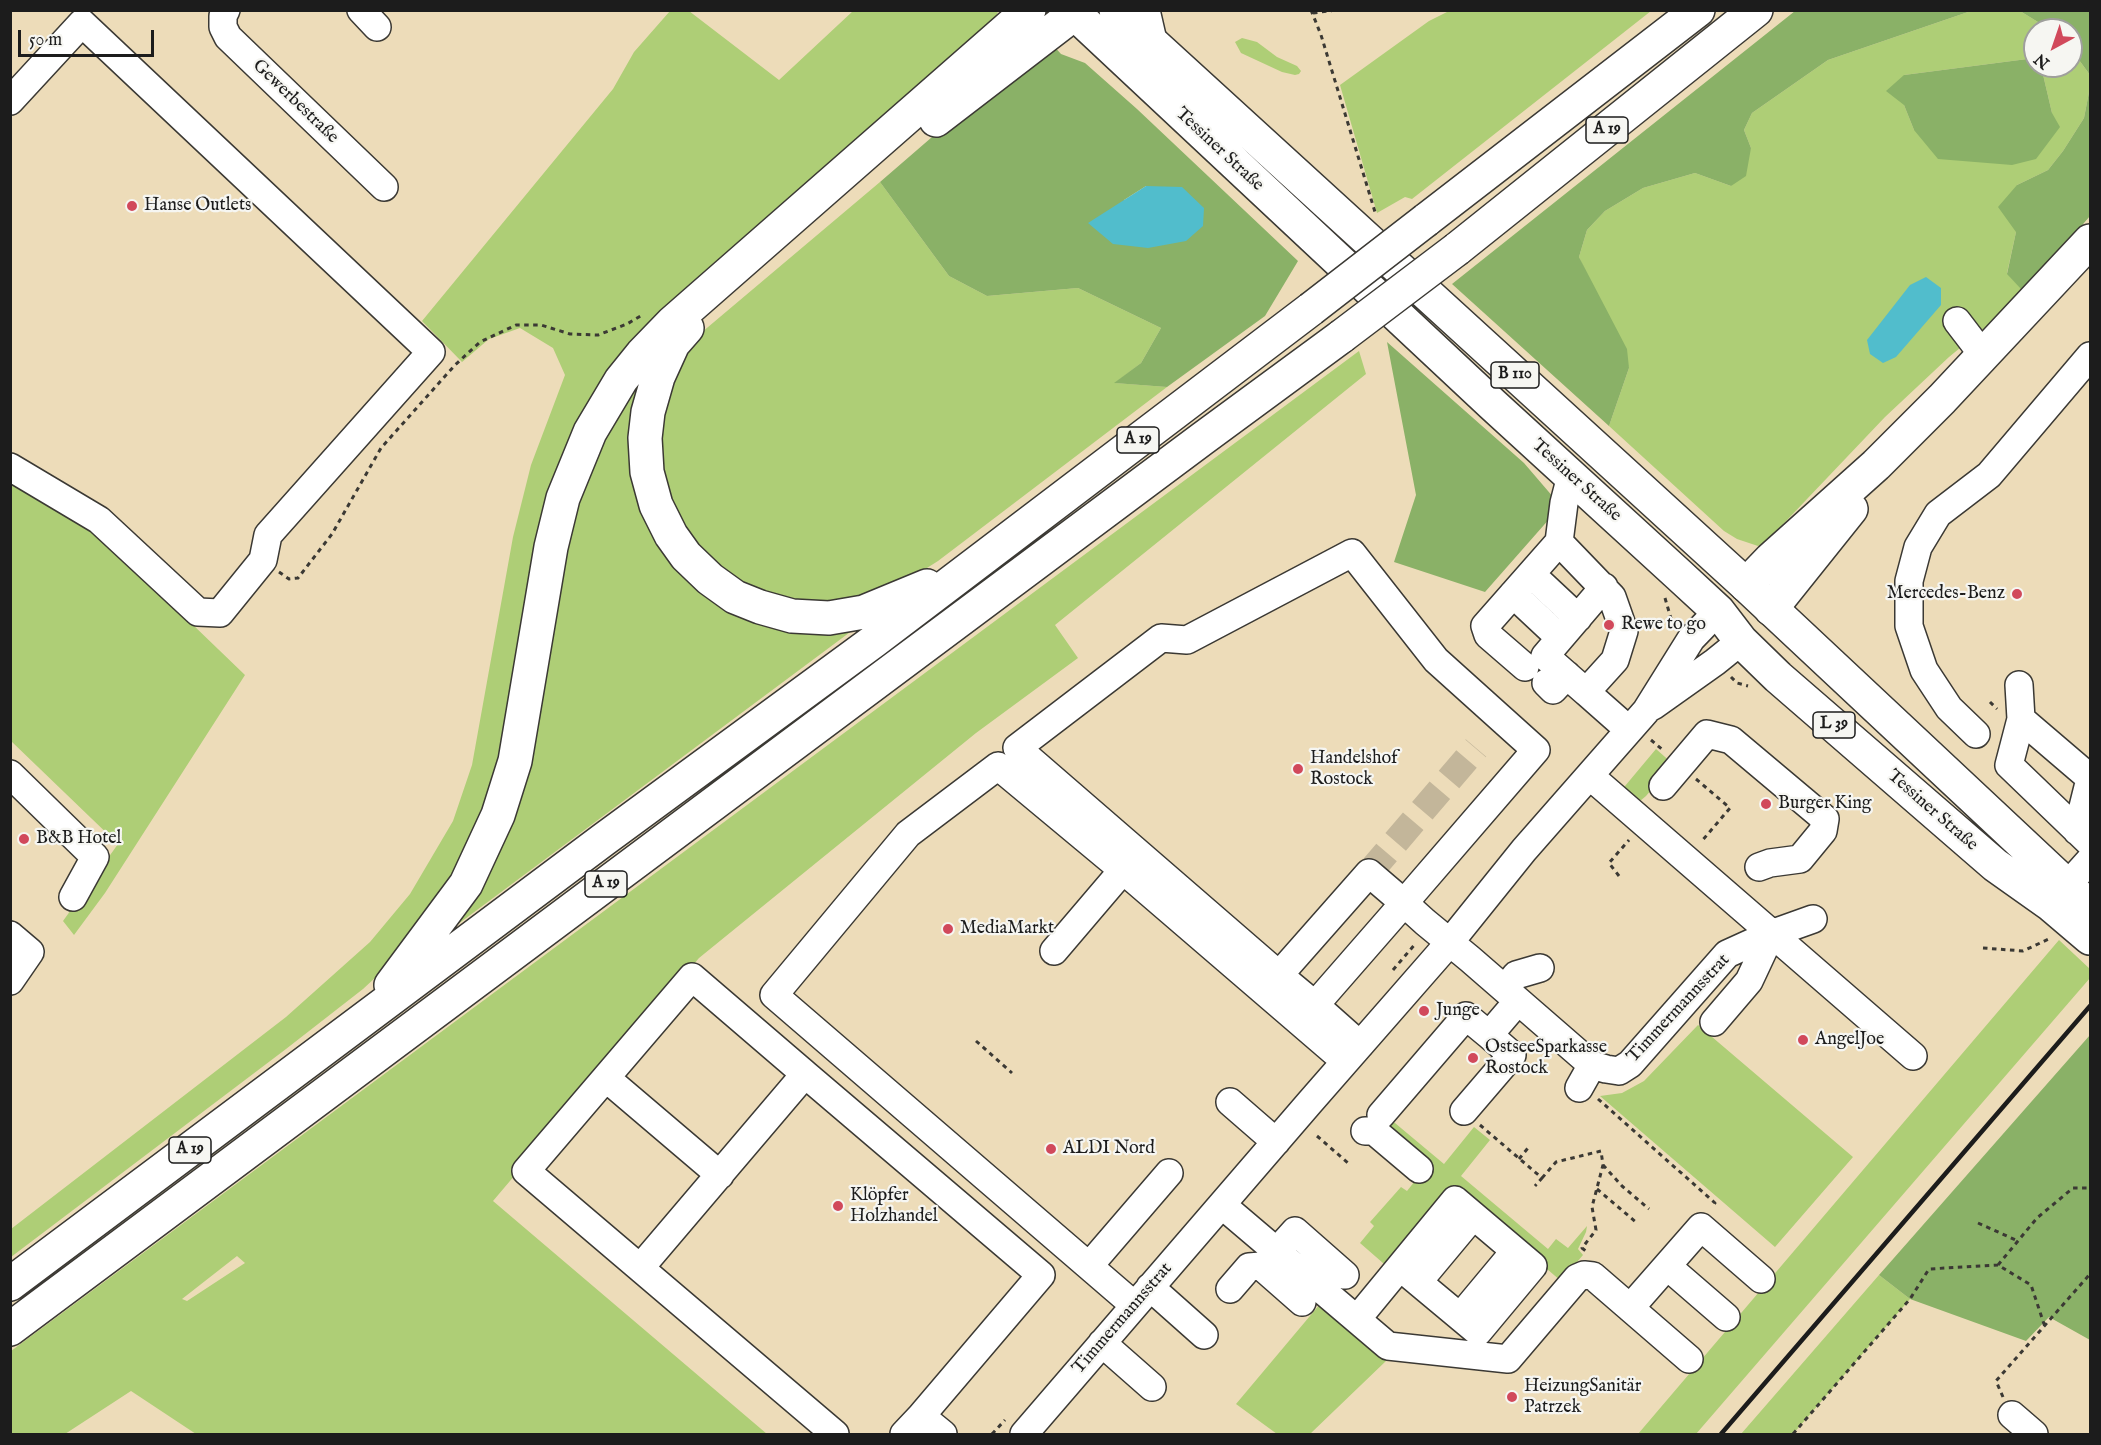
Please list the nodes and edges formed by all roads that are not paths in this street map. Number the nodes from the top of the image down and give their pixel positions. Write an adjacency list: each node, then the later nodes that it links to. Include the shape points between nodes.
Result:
1 (226, 10): 11 (street, Gewerbestraße, via 223,27 228,37)
2 (1029, 10): 8 (main road)
3 (1116, 10): 9 (main road, Tessiner Straße / B 110)
4 (1146, 10): 9 (street)
5 (1698, 10): 20 (main road, A 19, bridge)
6 (1756, 10): 81 (main road, A 19, bridge, via 1342,336)
7 (1074, 12): 18 (main road, Tessiner Straße / B 110); 20 (main road, via 919,134 687,327 673,344 648,412 647,472 656,505 686,556 735,597 792,616 829,618 864,612)
8 (1004, 25): 53 (main road, via 672,323 621,380 590,432 563,498 550,547 515,761 498,815 466,884)
9 (1154, 45): 22 (main road, Tessiner Straße / B 110)
10 (10, 101): 17 (street, via 82,23 431,352 268,535 263,560 220,614 198,612 99,520)
11 (384, 187)
12 (2087, 242): 14 (main road)
13 (1957, 321): 14 (street)
14 (1983, 355): 16 (main road)
15 (2091, 356): 32 (street, via 1989,475 1938,514 1918,547 1909,581 1909,626 1924,670 1949,708)
16 (1942, 399): 22 (main road); 24 (main road, Timmermannsstrat)
17 (10, 467)
18 (1571, 476): 19 (street); 26 (main road, Tessiner Straße / B 110)
19 (1559, 542): 21 (street); 23 (street)
20 (964, 571): 53 (main road, A 19)
21 (1532, 573): 25 (street); 28 (street)
22 (1746, 585): 24 (main road, Tessiner Straße / L 39); 26 (main road)
23 (1604, 587): 28 (street); 28 (street, via 1612,597 1624,631 1615,660)
24 (1770, 609): 27 (main road, Timmermannsstrat); 42 (main road, Tessiner Straße / L 39, via 1969,792)
25 (1507, 611): 28 (street); 28 (street, via 1485,626 1488,635)
26 (1718, 611): 27 (main road, Tessiner Straße / L 39); 31 (street, Timmermannsstrat, via 1691,639)
27 (1741, 640): 31 (street, Timmermannsstrat); 42 (main road, Tessiner Straße / L 39, via 1778,677 1995,865)
28 (1555, 659): 31 (street)
29 (2019, 685): 30 (street)
30 (2021, 719): 35 (street); 37 (street, via 2009,765)
31 (1637, 721): 34 (street, Timmermannsstrat)
32 (1976, 734)
33 (10, 774): 40 (street, via 95,857)
34 (1590, 776): 44 (street); 46 (street, Timmermannsstrat)
35 (2091, 779): 37 (street)
36 (1663, 786): 38 (street, via 1707,734 1731,740 1825,819 1822,831 1800,859)
37 (2084, 837)
38 (1759, 867)
39 (1123, 870): 47 (street); 56 (street); 70 (street, via 998,766 908,834 774,995 916,1112)
40 (73, 897)
41 (1404, 903): 46 (street); 49 (street, via 1369,873); 49 (street, via 1536,750 1436,660 1352,553 1187,640 1161,638 1017,748); 52 (street)
42 (2075, 904)
43 (1812, 919): 44 (street, Timmermannsstrat)
44 (1771, 934): 51 (street, Timmermannsstrat, via 1727,954 1630,1064 1619,1071 1584,1079); 54 (street, via 1749,981); 57 (street)
45 (10, 935): 50 (street, via 30,952)
46 (1450, 942): 51 (street); 56 (street, Timmermannsstrat)
47 (1054, 951)
48 (1540, 968): 51 (street, via 1516,975)
49 (1279, 975): 52 (street)
50 (10, 981)
51 (1511, 995): 55 (street)
52 (1315, 1005): 56 (street)
53 (369, 1015): 74 (main road, A 19)
54 (1714, 1022)
55 (1489, 1035): 61 (street, via 1512,1055); 63 (street, via 1467,1016 1373,1123 1374,1131)
56 (1352, 1053): 62 (street, Timmermannsstrat)
57 (1913, 1056)
58 (805, 1074): 59 (street, via 692,977); 65 (street); 87 (street, via 1041,1275)
59 (606, 1078): 65 (street); 69 (street, via 526,1171)
60 (1230, 1102): 62 (street)
61 (1464, 1111)
62 (1276, 1142): 66 (street, Timmermannsstrat)
63 (1419, 1169)
64 (1168, 1173): 70 (street)
65 (720, 1175): 69 (street)
66 (1222, 1205): 67 (street); 76 (street, Timmermannsstrat)
67 (1276, 1260): 71 (street, via 1294,1231); 75 (street, via 1249,1267); 77 (street); 80 (street)
68 (1667, 1266): 73 (street, via 1701,1227); 78 (street); 79 (street)
69 (640, 1268): 88 (street)
70 (1097, 1273): 76 (street)
71 (1345, 1275)
72 (1409, 1275): 72 (street, via 1473,1216 1515,1251 1460,1317); 80 (street)
73 (1761, 1279)
74 (10, 1284)
75 (1230, 1289)
76 (1142, 1296): 82 (street); 83 (street, Timmermannsstrat)
77 (1302, 1302)
78 (1630, 1308): 80 (street, via 1593,1276 1584,1275 1577,1278 1508,1359 1388,1346); 84 (street)
79 (1726, 1317)
80 (1357, 1319)
81 (10, 1329)
82 (1204, 1335)
83 (1102, 1343): 85 (street); 90 (street, Timmermannsstrat)
84 (1689, 1359)
85 (1152, 1387)
86 (2012, 1415): 91 (street)
87 (913, 1425): 89 (street)
88 (835, 1434)
89 (943, 1434)
90 (1024, 1434)
91 (2034, 1434)

